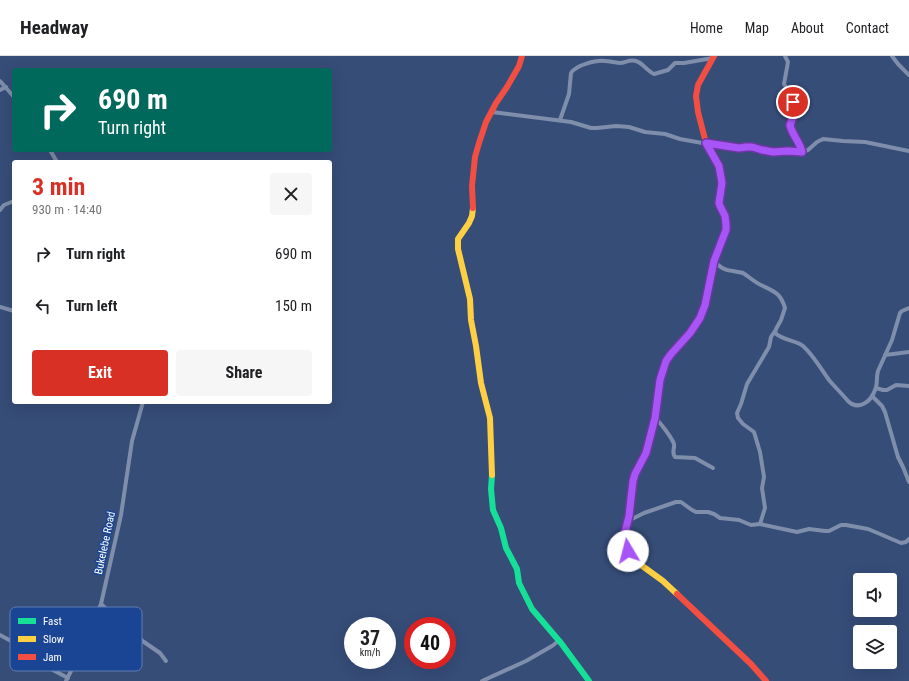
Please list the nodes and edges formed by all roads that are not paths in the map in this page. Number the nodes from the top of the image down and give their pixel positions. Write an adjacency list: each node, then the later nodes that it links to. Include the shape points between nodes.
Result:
1 (522, 56): 10 (street, via 519,66)
2 (785, 56): 14 (street, via 788,62 784,84 791,95 794,109 790,128)
3 (892, 56): 5 (street)
4 (713, 57): 11 (street, via 675,64 662,73 654,74 635,60 621,63 600,61 578,66 571,73 569,94); 12 (street, via 698,84 696,96)
5 (909, 75)
6 (0, 81): 7 (street)
7 (6, 87): 8 (street); 9 (street)
8 (0, 90)
9 (12, 94)
10 (492, 112): 11 (street); 40 (street, via 477,148 473,175 472,216 460,235 458,249 470,299 480,383 490,418 493,510 506,548 517,569 524,594 535,613)
11 (560, 120): 12 (street, via 591,128 629,127)
12 (706, 143): 14 (street, via 739,148 752,147 773,152); 17 (street, via 719,166 722,183 719,203 726,224 725,234)
13 (909, 151): 14 (street, via 865,142 823,139)
14 (802, 152)
15 (12, 202): 16 (street)
16 (0, 207)
17 (714, 261): 21 (street, via 728,271 742,273 777,293 785,308); 28 (street, via 700,318 666,361 660,380)
18 (0, 307): 20 (street)
19 (909, 308): 23 (street, via 900,314)
20 (12, 310)
21 (775, 331): 26 (street, via 779,336 804,347 830,382 851,404 861,406); 32 (street, via 769,347 747,384 737,413 743,424 754,432 760,452 765,508)
22 (909, 352): 23 (street)
23 (885, 355): 25 (street, via 877,375)
24 (909, 386): 25 (street, via 896,385 887,390)
25 (876, 388): 26 (street)
26 (872, 396): 30 (street, via 885,412 898,458)
27 (142, 404): 34 (street, Bukelebe Road, via 132,441 121,515)
28 (655, 418): 29 (street, via 674,443 675,457 695,458); 31 (street, via 646,453 633,481)
29 (713, 468)
30 (909, 482)
31 (628, 521): 32 (street, via 644,513 681,502 696,512 708,512 720,518 739,520 751,525); 46 (street, via 623,540 628,551 641,565 690,605)
32 (760, 524): 33 (street, via 797,532 808,529 829,531 846,525 868,529 901,544)
33 (909, 539)
34 (101, 604): 35 (street, Bukelebe Road); 36 (street)
35 (100, 607)
36 (104, 607)
37 (0, 635): 38 (street)
38 (10, 640)
39 (142, 640): 41 (street)
40 (558, 640): 44 (street, via 556,644 526,661); 45 (street)
41 (166, 660)
42 (54, 671): 43 (street)
43 (67, 679)
44 (482, 681)
45 (589, 681)
46 (766, 681)

